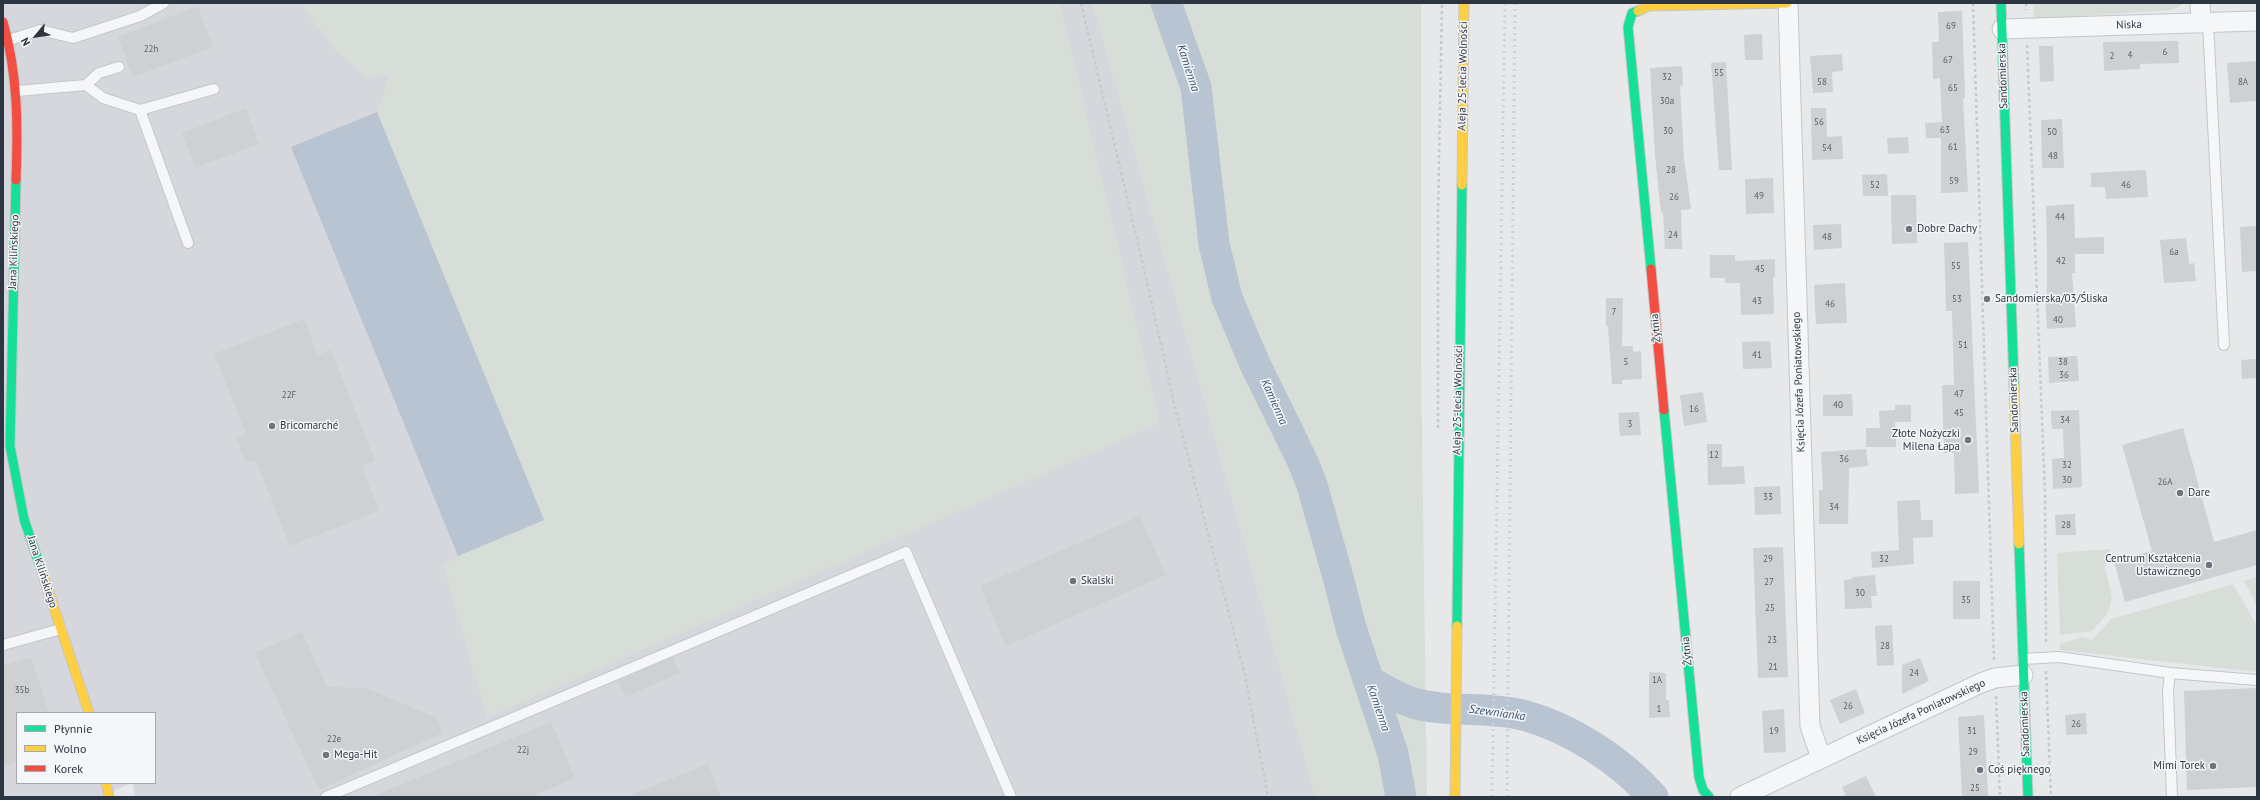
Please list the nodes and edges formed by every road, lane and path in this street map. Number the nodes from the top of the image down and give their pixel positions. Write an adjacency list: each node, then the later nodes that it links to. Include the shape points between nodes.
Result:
1 (164, 3): 15 (lane, via 140,16 73,38 40,30)
2 (1081, 3): 40 (path, via 1174,407 1245,675)
3 (1442, 3): 24 (path, via 1438,214)
4 (1464, 3): 41 (street, Aleja 25-lecia Wolności)
5 (1787, 3): 34 (street, Księcia Józefa Poniatowskiego, via 1810,726); 42 (street, Żytnia, via 1649,6 1632,12 1628,27 1699,777 1703,790)
6 (1973, 3): 31 (path)
7 (2001, 3): 14 (street, Sandomierska)
8 (2026, 3): 13 (path)
9 (2200, 3): 12 (street)
10 (2257, 20): 12 (street, Niska)
11 (3, 22): 15 (street, Jana Kilińskiego)
12 (2204, 22): 13 (street, Niska); 23 (lane)
13 (2026, 28): 14 (street, Niska); 28 (path, via 2045,494)
14 (2002, 29): 29 (street, Sandomierska)
15 (9, 40): 19 (street, Jana Kilińskiego)
16 (119, 67): 17 (lane, via 99,73)
17 (86, 85): 19 (lane); 20 (lane, via 103,98)
18 (214, 89): 20 (lane)
19 (17, 91): 22 (street, Jana Kilińskiego, via 18,118 11,207)
20 (140, 110): 21 (lane)
21 (188, 243)
22 (8, 305): 25 (street, Jana Kilińskiego)
23 (2224, 345)
24 (1438, 435)
25 (6, 447): 26 (street, Jana Kilińskiego, via 24,519)
26 (61, 628): 27 (lane); 33 (street, Jana Kilińskiego)
27 (3, 645)
28 (2046, 658): 29 (lane); 30 (lane, via 2059,657); 46 (path)
29 (2023, 667): 31 (street, Księcia Józefa Poniatowskiego); 45 (street, Sandomierska)
30 (2170, 673): 32 (lane); 47 (lane, via 2168,691)
31 (1995, 678): 34 (street, Księcia Józefa Poniatowskiego); 44 (path)
32 (2257, 680)
33 (88, 712)
34 (1821, 758): 36 (street, Księcia Józefa Poniatowskiego)
35 (106, 784): 37 (street)
36 (1760, 793): 43 (street)
37 (109, 797)
38 (326, 797): 39 (lane, via 906,552)
39 (1010, 797)
40 (1268, 797)
41 (1455, 797)
42 (1709, 797)
43 (1740, 797)
44 (2000, 797)
45 (2028, 797)
46 (2052, 797)
47 (2172, 797)

